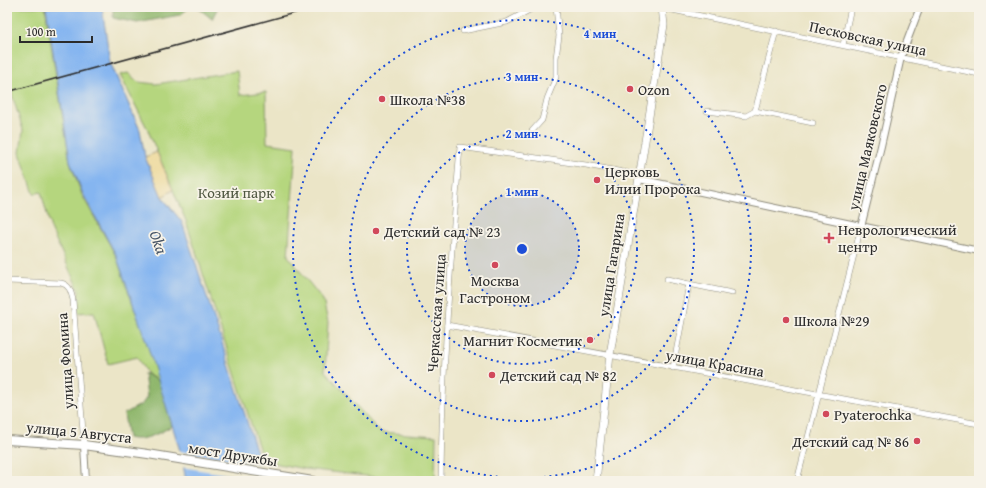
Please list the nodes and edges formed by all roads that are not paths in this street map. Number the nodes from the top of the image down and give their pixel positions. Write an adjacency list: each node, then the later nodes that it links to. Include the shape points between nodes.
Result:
1 (535, 7): 6 (street, via 507,22)
2 (556, 7): 14 (street, via 559,36 556,77 542,120)
3 (661, 7): 7 (street, Песковская улица); 15 (main road, улица Гагарина, via 664,25)
4 (851, 7): 8 (street)
5 (920, 7): 9 (street, улица Маяковского)
6 (463, 31)
7 (776, 31): 8 (street, Песковская улица); 12 (street)
8 (843, 45): 9 (street, Песковская улица)
9 (901, 57): 10 (street, Песковская улица); 16 (street, улица Маяковского)
10 (979, 74)
11 (707, 110): 12 (street, via 746,116)
12 (754, 111): 13 (street)
13 (813, 123)
14 (532, 131)
15 (639, 177): 16 (street); 22 (street, Черкасская улица, via 579,164 460,147); 23 (main road, улица Гагарина)
16 (861, 227): 17 (street); 25 (street, улица Маяковского)
17 (979, 252)
18 (667, 280): 20 (street)
19 (7, 281): 28 (street, улица Фомина, via 61,283 69,287 73,300)
20 (689, 284): 21 (street); 24 (street)
21 (732, 293)
22 (447, 325): 23 (street, улица Красина); 32 (street, Черкасская улица)
23 (610, 355): 24 (street, улица Красина); 33 (main road, улица Гагарина)
24 (673, 368): 25 (street, улица Красина)
25 (818, 394): 26 (street, улица Красина); 34 (street, улица Маяковского)
26 (979, 424)
27 (7, 440): 28 (main road, улица 5 Августа)
28 (84, 445): 29 (main road, улица 5 Августа); 30 (street, улица Фомина)
29 (148, 454): 31 (main road, мост Дружбы)
30 (86, 481)
31 (313, 481)
32 (441, 481)
33 (596, 481)
34 (797, 481)

